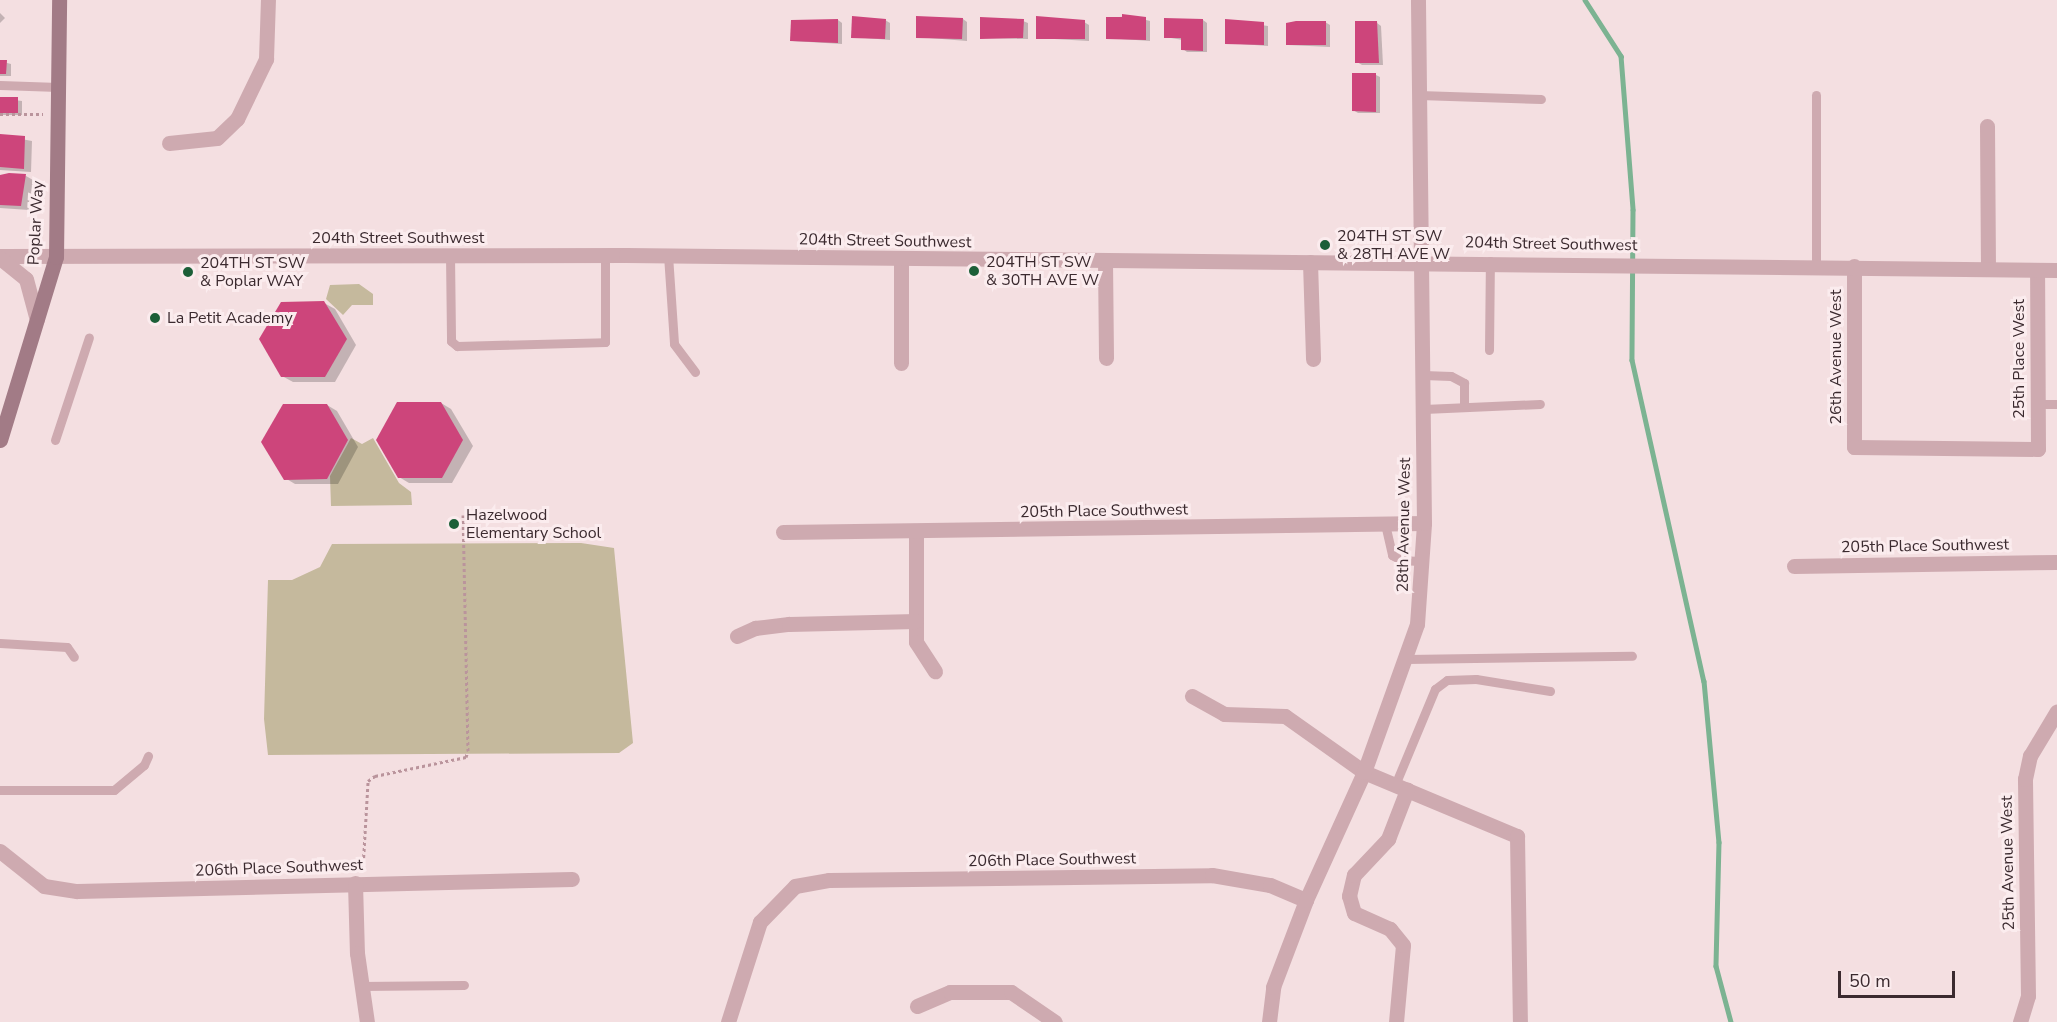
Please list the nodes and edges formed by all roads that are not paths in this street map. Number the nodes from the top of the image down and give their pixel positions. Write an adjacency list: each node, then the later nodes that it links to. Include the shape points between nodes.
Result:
1 (59, 0): 5 (main road, Poplar Way)
2 (268, 0): 10 (street, via 266,59 237,119 217,138)
3 (1418, 0): 6 (street, 28th Avenue West)
4 (0, 85): 5 (lane)
5 (57, 87): 15 (main road, Poplar Way)
6 (1419, 95): 8 (lane); 18 (street, 28th Avenue West)
7 (1815, 95): 21 (lane)
8 (1542, 99)
9 (1987, 126): 23 (street)
10 (169, 143)
11 (450, 255): 12 (street, 204th Street Southwest); 12 (lane, via 451,341 457,346 605,342); 15 (street, 204th Street Southwest)
12 (605, 255): 13 (street, 204th Street Southwest)
13 (668, 255): 16 (street, 204th Street Southwest); 32 (lane, via 674,344)
14 (0, 257): 15 (street, 204th Street Southwest); 26 (street, via 26,279)
15 (56, 257): 26 (main road, Poplar Way)
16 (901, 259): 17 (street, 204th Street Southwest); 31 (street)
17 (1105, 261): 20 (street, 204th Street Southwest); 29 (street)
18 (1422, 261): 19 (street, 204th Street Southwest); 20 (street, 204th Street Southwest); 33 (street, 28th Avenue West)
19 (1490, 261): 21 (street, 204th Street Southwest); 28 (lane)
20 (1310, 262): 30 (street)
21 (1815, 266): 22 (street, 204th Street Southwest)
22 (1854, 266): 23 (street, 204th Street Southwest); 41 (street, 26th Avenue West, via 1854,447)
23 (1988, 268): 24 (street, 204th Street Southwest)
24 (2037, 270): 25 (street, 204th Street Southwest); 36 (street, 25th Place West)
25 (2057, 270)
26 (37, 320): 39 (main road, Poplar Way)
27 (89, 337): 40 (lane)
28 (1489, 350)
29 (1106, 358)
30 (1313, 359)
31 (901, 363)
32 (695, 372)
33 (1423, 375): 37 (lane, via 1451,376 1464,383); 38 (street, 28th Avenue West)
34 (1540, 404): 37 (lane)
35 (2057, 404): 36 (lane)
36 (2038, 405): 41 (street, 25th Place West)
37 (1464, 407): 38 (lane)
38 (1424, 409): 42 (street, 28th Avenue West)
39 (0, 440)
40 (55, 440)
41 (2038, 448)
42 (1424, 523): 43 (street, 205th Place Southwest); 46 (street, 28th Avenue West)
43 (1385, 524): 44 (street, 205th Place Southwest); 46 (lane, via 1392,555 1401,560)
44 (916, 531): 45 (street, 205th Place Southwest); 49 (street)
45 (783, 532)
46 (1423, 561): 54 (street, 28th Avenue West, via 1417,624)
47 (2057, 562): 48 (street, 205th Place Southwest)
48 (1794, 566)
49 (916, 621): 50 (street, via 789,624 755,628); 55 (street, via 916,642)
50 (737, 636)
51 (0, 643): 53 (lane, via 67,647)
52 (1632, 656): 54 (lane)
53 (74, 657)
54 (1407, 659): 60 (street, 28th Avenue West)
55 (935, 671)
56 (1550, 691): 61 (lane, via 1476,679 1447,680 1436,689)
57 (1192, 696): 60 (street, via 1224,714 1284,716)
58 (2057, 711): 76 (street, 25th Avenue West, via 2030,756 2025,780 2028,996)
59 (148, 756): 62 (lane, via 144,765 114,790)
60 (1364, 772): 61 (street); 66 (street, 28th Avenue West)
61 (1401, 787): 74 (street, via 1388,839 1354,875 1349,896 1354,913 1390,929 1403,945); 75 (street, via 1517,836)
62 (0, 790)
63 (0, 851): 65 (street, 206th Place Southwest, via 44,886 56,890)
64 (572, 879): 65 (street, 206th Place Southwest)
65 (355, 884): 68 (street)
66 (1306, 900): 71 (street, 206th Place Southwest, via 1270,885 1212,875 829,880 795,886 760,921); 73 (street, 28th Avenue West, via 1273,987)
67 (464, 985): 68 (lane)
68 (360, 986): 70 (street)
69 (917, 1006): 72 (street, via 950,992 1011,992)
70 (367, 1022)
71 (728, 1022)
72 (1055, 1022)
73 (1269, 1022)
74 (1396, 1022)
75 (1520, 1022)
76 (2020, 1022)

